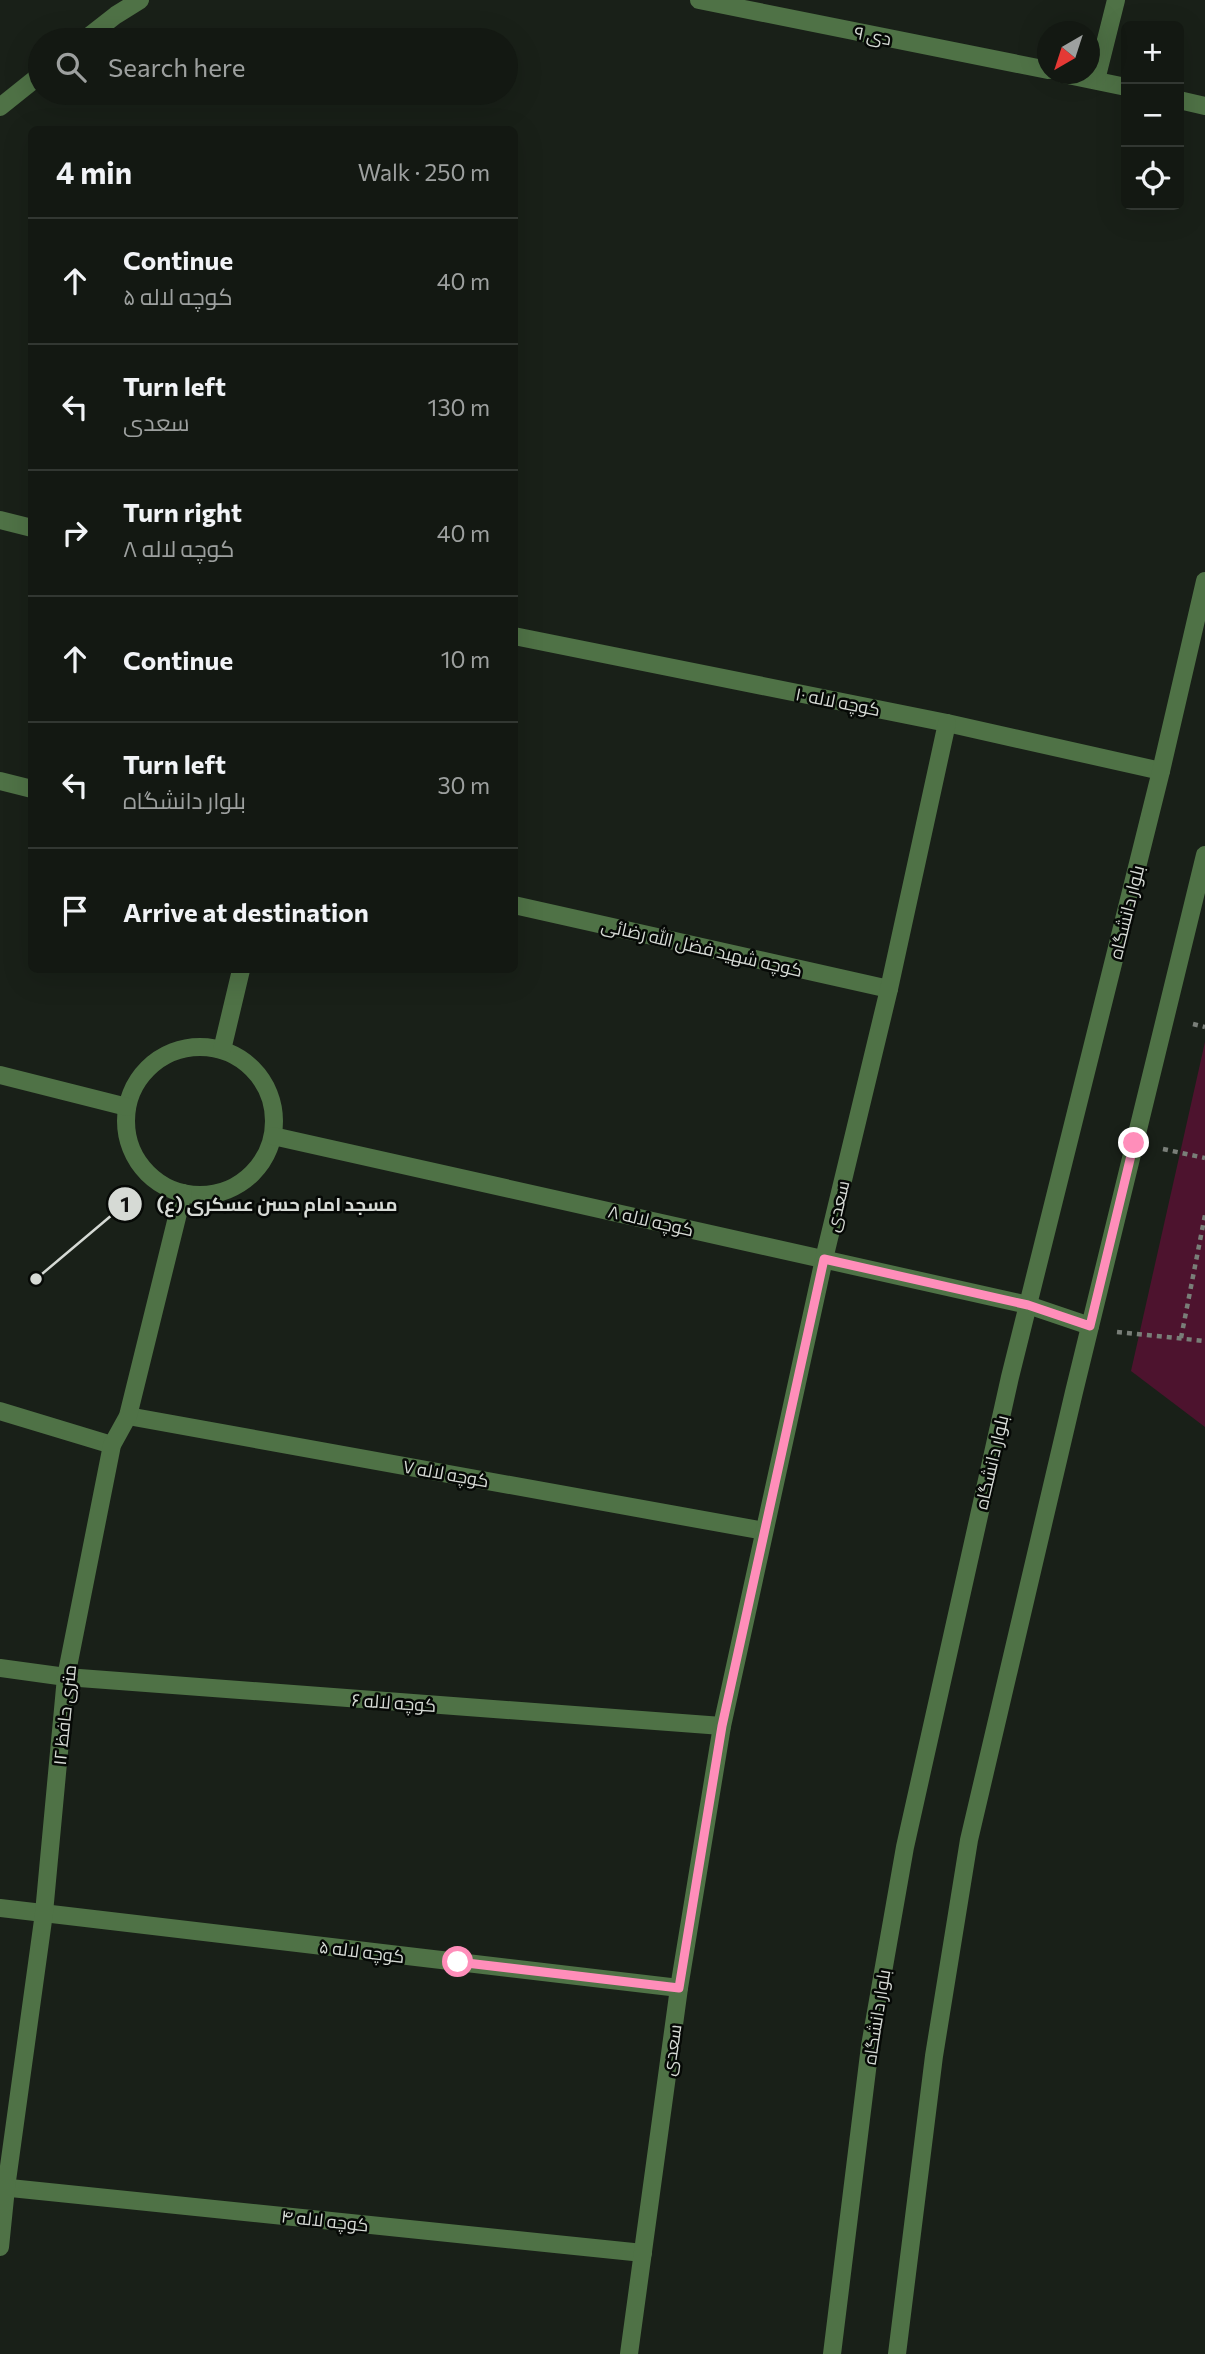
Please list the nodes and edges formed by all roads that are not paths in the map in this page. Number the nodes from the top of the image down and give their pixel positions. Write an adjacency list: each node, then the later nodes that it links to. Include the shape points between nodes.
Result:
1 (140, 0): 4 (street)
2 (699, 0): 6 (street, ۹ دی)
3 (1116, 0): 5 (street)
4 (99, 28)
5 (1100, 64)
6 (1037, 68)
7 (1100, 81): 9 (street)
8 (28, 85): 12 (street)
9 (1121, 86)
10 (1184, 101): 11 (street)
11 (1205, 106)
12 (0, 107)
13 (0, 520): 14 (street)
14 (28, 526)
15 (1205, 581): 18 (street, بلوار دانشگاه)
16 (518, 637): 17 (street, کوچه لاله ۱۰)
17 (947, 723): 18 (street, کوچه لاله ۱۰); 24 (street, سعدی)
18 (1161, 771): 31 (street, بلوار دانشگاه)
19 (0, 781): 20 (street)
20 (28, 788)
21 (1205, 855): 32 (street)
22 (518, 906): 24 (street, کوچه شهید فضل الله رضائی)
23 (240, 973): 25 (street)
24 (889, 989): 30 (street, سعدی)
25 (222, 1050): 27 (street, via 197,1046 173,1051 151,1064 135,1083); 28 (street, via 258,1074 269,1093)
26 (0, 1075): 27 (street)
27 (127, 1107): 29 (street, via 126,1129 144,1170)
28 (273, 1136): 29 (street, via 264,1158 230,1189 207,1195); 30 (street, کوچه لاله ۸)
29 (183, 1194): 34 (street, ۱۲ متری حافظ)
30 (824, 1259): 31 (street, کوچه لاله ۸); 36 (street, سعدی)
31 (1028, 1305): 32 (street, کوچه لاله ۸); 47 (street, بلوار دانشگاه, via 905,1847 870,2046)
32 (1090, 1326): 48 (street, via 969,1840 934,2056)
33 (0, 1410): 35 (street)
34 (128, 1416): 35 (street, ۱۲ متری حافظ); 36 (street, کوچه لاله ۷)
35 (112, 1445): 38 (street, ۱۲ متری حافظ)
36 (764, 1531): 39 (street, سعدی)
37 (0, 1668): 38 (street, کوچه لاله ۶)
38 (66, 1678): 39 (street, کوچه لاله ۶); 41 (street, ۱۲ متری حافظ)
39 (722, 1726): 42 (street, سعدی)
40 (0, 1908): 41 (street, کوچه لاله ۵)
41 (44, 1913): 42 (street, کوچه لاله ۵); 43 (street, ۱۲ متری حافظ)
42 (679, 1988): 45 (street, سعدی)
43 (3, 2187): 44 (street, ۱۲ متری حافظ); 45 (street, کوچه لاله ۴)
44 (0, 2247)
45 (643, 2253): 46 (street, سعدی)
46 (629, 2354)
47 (832, 2354)
48 (897, 2354)

